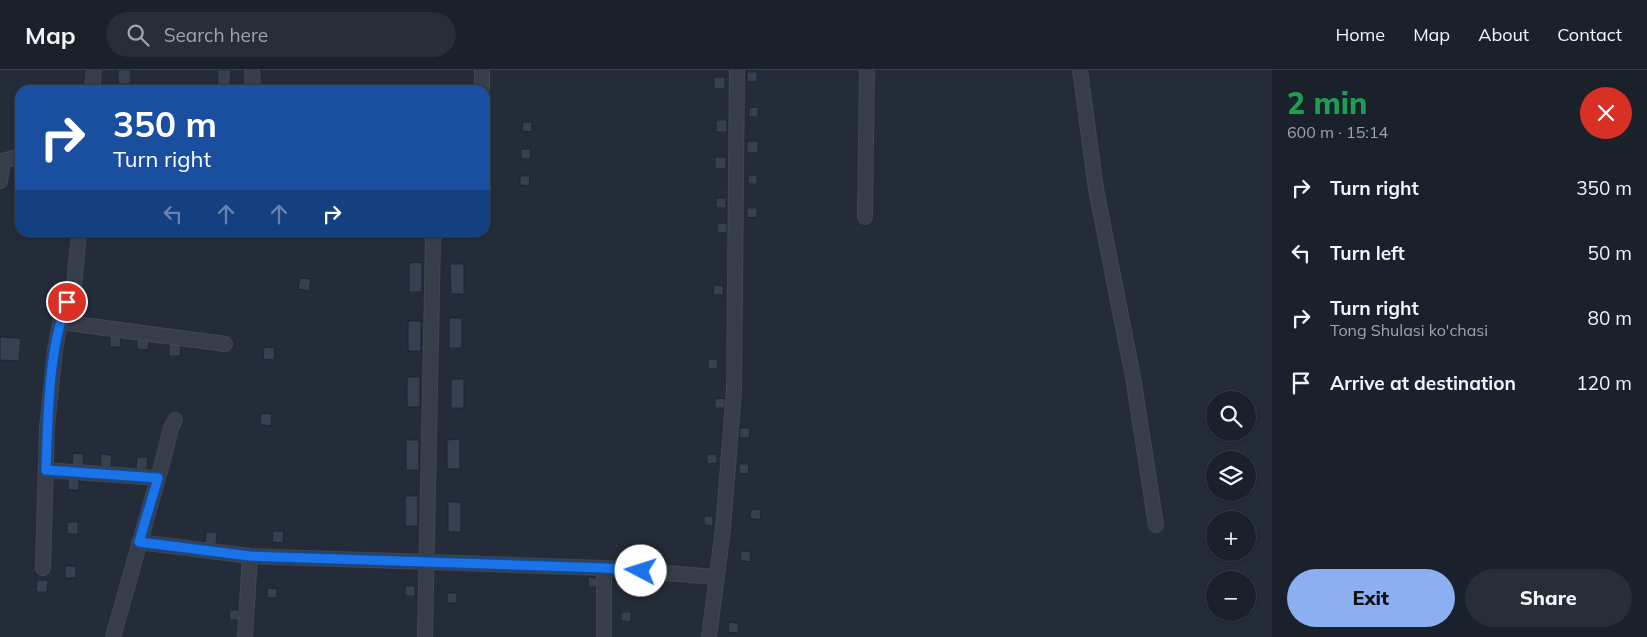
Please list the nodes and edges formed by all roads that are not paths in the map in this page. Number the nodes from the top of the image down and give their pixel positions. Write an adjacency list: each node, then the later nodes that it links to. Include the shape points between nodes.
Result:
1 (94, 70): 7 (street)
2 (252, 70): 8 (street)
3 (482, 70): 9 (street)
4 (737, 70): 26 (street, via 734,390)
5 (867, 70): 12 (street)
6 (1080, 70): 20 (street, via 1096,189 1133,377)
7 (92, 85)
8 (252, 85)
9 (482, 85)
10 (15, 157): 11 (street, via 3,161)
11 (0, 181)
12 (865, 217)
13 (79, 237): 15 (street, via 74,286)
14 (433, 237): 23 (street)
15 (60, 322): 16 (street); 18 (street, via 47,427)
16 (225, 344)
17 (175, 420): 19 (street)
18 (46, 470): 19 (street); 24 (street)
19 (158, 478): 21 (street)
20 (1156, 525)
21 (139, 542): 22 (street); 27 (street)
22 (250, 556): 23 (street); 28 (street)
23 (426, 563): 25 (street); 29 (street)
24 (43, 568)
25 (604, 568): 26 (street); 30 (street)
26 (716, 578): 31 (street)
27 (113, 637)
28 (245, 637)
29 (425, 637)
30 (604, 637)
31 (709, 637)

